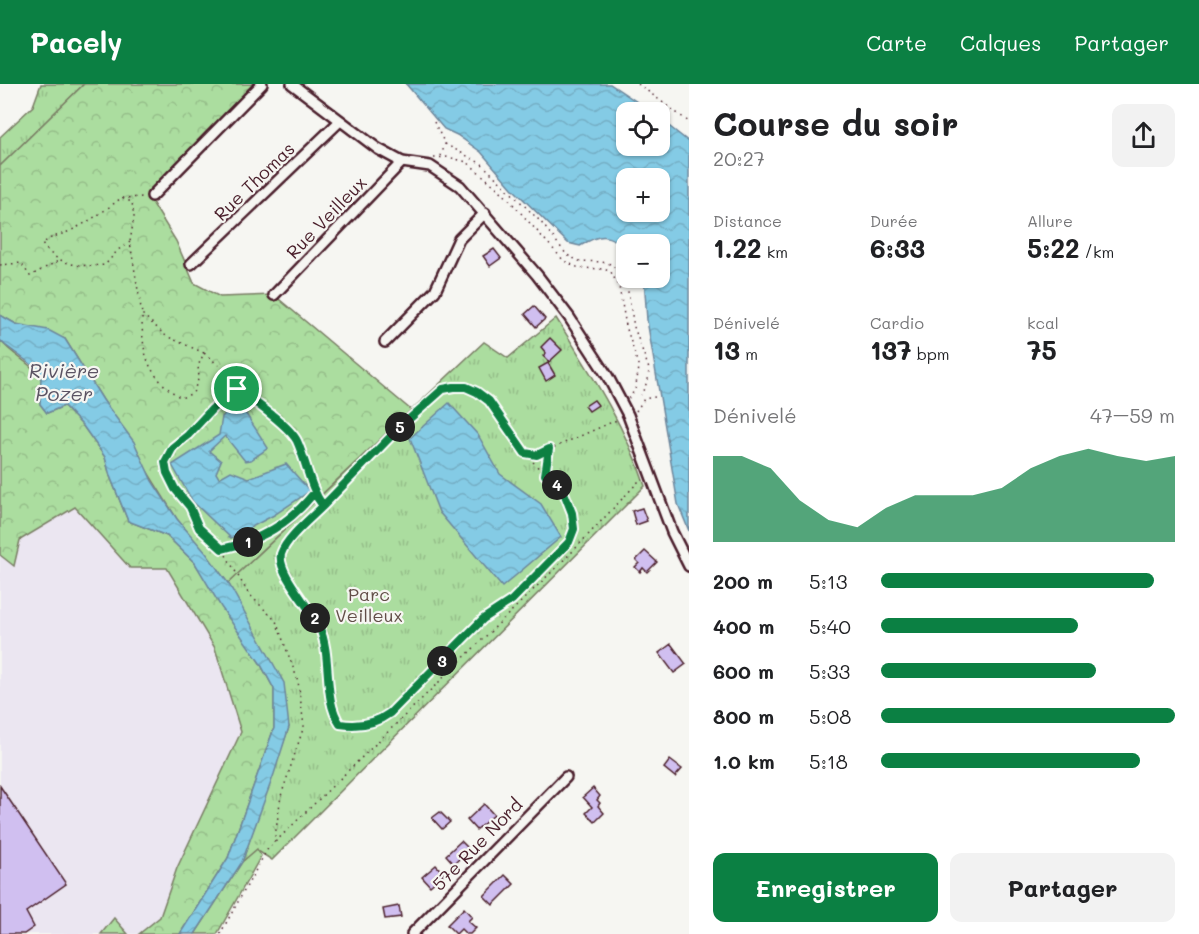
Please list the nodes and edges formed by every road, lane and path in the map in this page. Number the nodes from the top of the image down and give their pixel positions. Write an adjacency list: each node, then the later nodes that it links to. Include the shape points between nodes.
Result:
1 (262, 84): 9 (street)
2 (292, 84): 4 (street)
3 (638, 84): 6 (path)
4 (340, 121): 8 (street); 14 (street, Rue Thomas)
5 (434, 122): 7 (path)
6 (689, 122)
7 (445, 144): 21 (path, via 482,164 540,221 567,255 579,261 611,264 626,280 636,334 649,369); 21 (path, via 441,157 467,162 502,192 564,261 579,268 611,272 619,287 639,368 635,390)
8 (402, 162): 11 (street, via 430,166 460,186); 16 (street, Rue Veilleux)
9 (152, 196): 10 (path)
10 (121, 198): 12 (path, via 132,202); 13 (path, via 42,244 50,255)
11 (485, 213): 18 (street, via 459,239 435,291); 29 (street, via 562,309 608,377)
12 (130, 243): 13 (path, via 105,264 81,267); 17 (path)
13 (61, 260): 15 (path, via 30,276 21,263)
14 (191, 264)
15 (0, 265)
16 (274, 295)
17 (142, 314): 19 (path, via 166,336); 19 (path, via 142,342 148,362 163,386 181,398 193,393)
18 (385, 342)
19 (204, 353): 20 (path, via 222,368)
20 (237, 389): 30 (path, via 296,439); 32 (path, via 173,447 165,462 175,489 190,507 199,528)
21 (641, 395): 23 (path)
22 (656, 397): 23 (path)
23 (644, 399): 24 (path)
24 (634, 413)
25 (623, 418): 26 (path)
26 (549, 449): 27 (path, via 537,455); 28 (path)
27 (525, 453): 28 (path); 31 (path, via 483,396 466,387 443,389)
28 (545, 475): 31 (path, via 563,490 569,505 574,529 569,542 512,600 483,619 390,713 378,722 353,726 340,724 331,707 328,660 319,624 282,568 286,543)
29 (652, 476): 33 (street); 35 (path, via 639,481 573,551)
30 (314, 493): 31 (path); 32 (path, via 298,512 273,530 245,544)
31 (323, 506)
32 (222, 549): 35 (path, via 248,593 276,621 298,681 304,726 281,796)
33 (689, 566)
34 (566, 777): 37 (street, 57e Rue Nord)
35 (273, 844): 36 (path)
36 (220, 934)
37 (412, 934)

